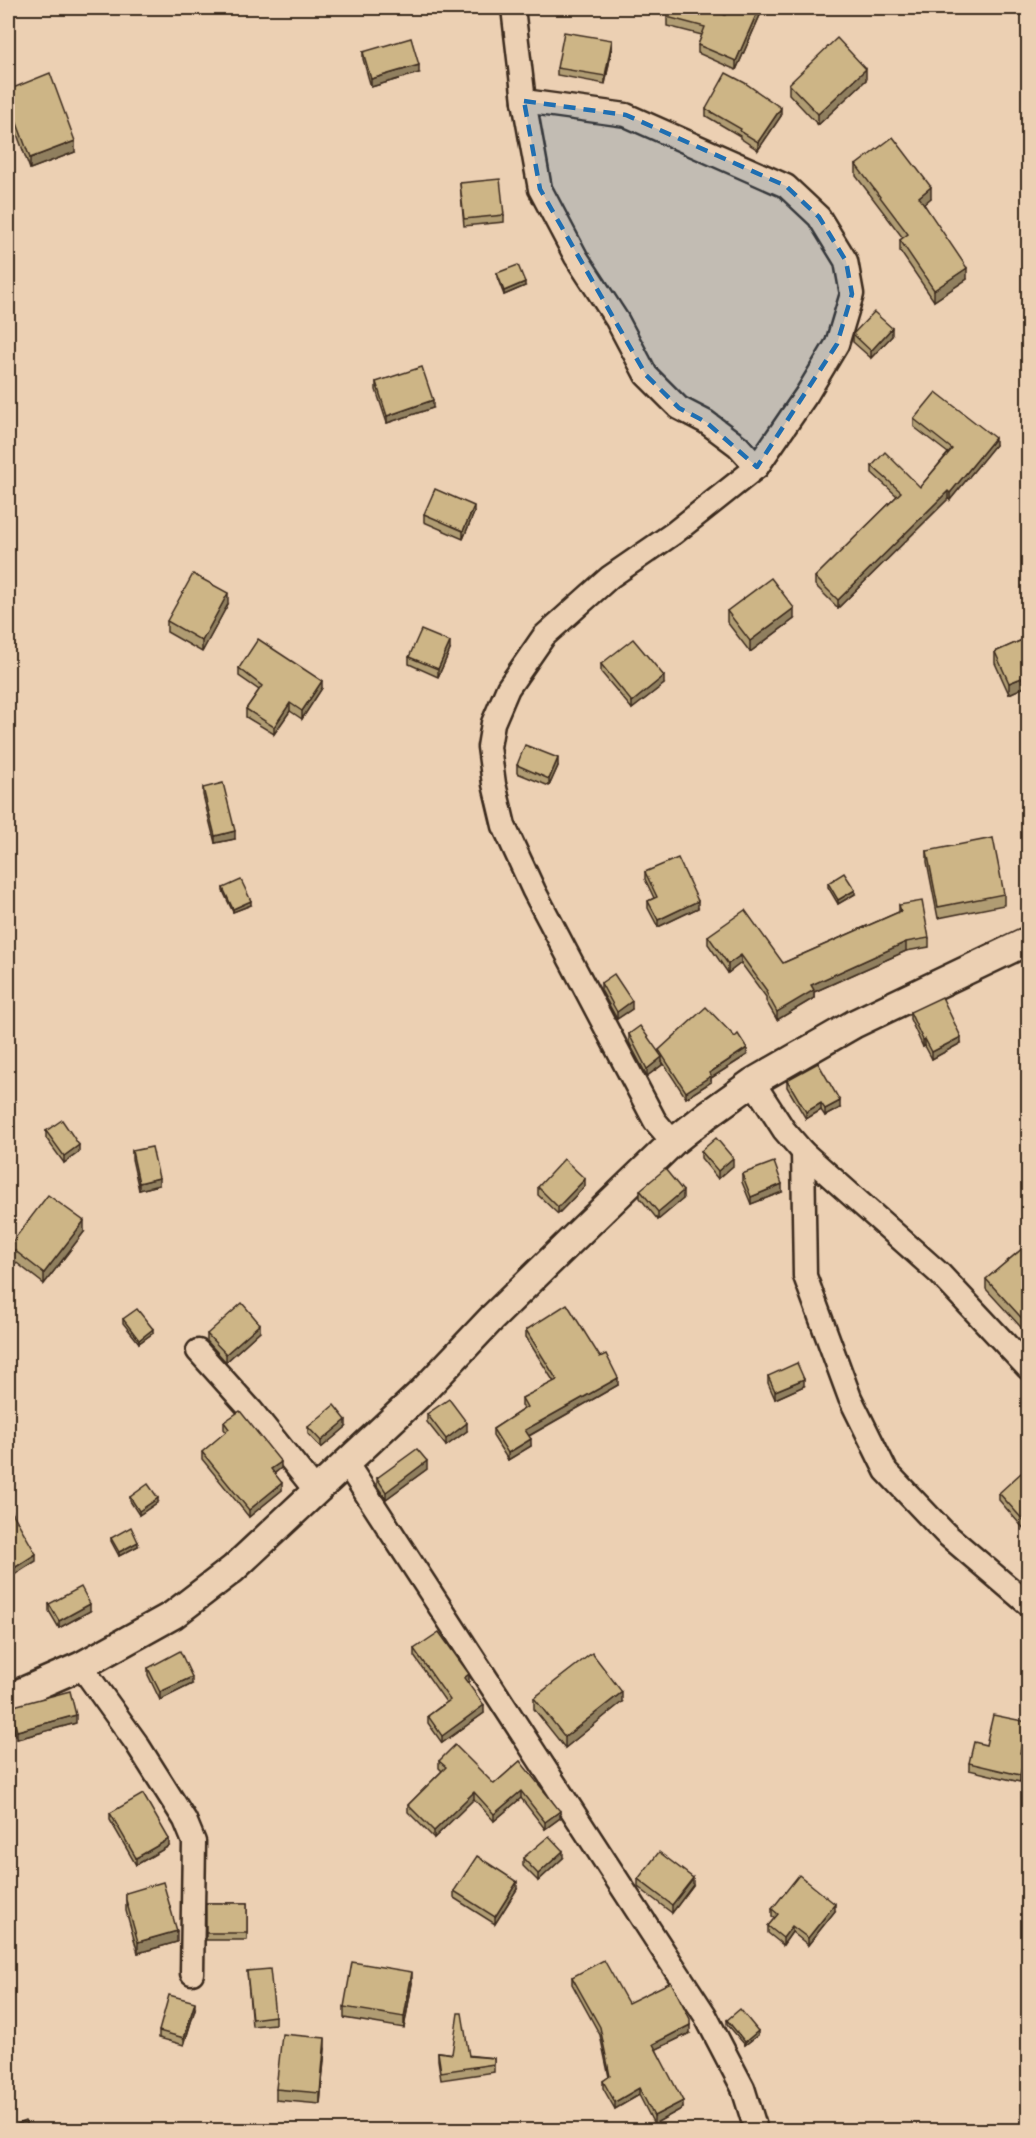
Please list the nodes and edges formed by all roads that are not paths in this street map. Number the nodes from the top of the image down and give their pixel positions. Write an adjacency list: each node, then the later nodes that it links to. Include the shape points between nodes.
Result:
1 (513, 8): 2 (street)
2 (524, 101): 3 (street, via 540,189 646,375 679,408 706,422); 3 (street, via 626,116 786,186 819,217 846,261 852,294 837,344)
3 (757, 466): 6 (street, via 674,533 610,577 544,636 508,688 493,723 489,747 504,826 534,891 655,1121)
4 (1029, 941): 5 (street, via 854,1024)
5 (753, 1082): 6 (street); 7 (street)
6 (673, 1142): 10 (street)
7 (803, 1152): 9 (street, via 940,1274); 12 (street, via 805,1276 850,1398 885,1471 945,1533)
8 (198, 1351): 11 (street)
9 (1029, 1368)
10 (347, 1464): 11 (street); 16 (street, via 705,2014 743,2088)
11 (316, 1491): 13 (street, via 232,1569 173,1614)
12 (1029, 1604)
13 (81, 1666): 14 (street); 15 (street, via 137,1743 185,1820 194,1842)
14 (8, 1698)
15 (192, 1973)
16 (756, 2130)

